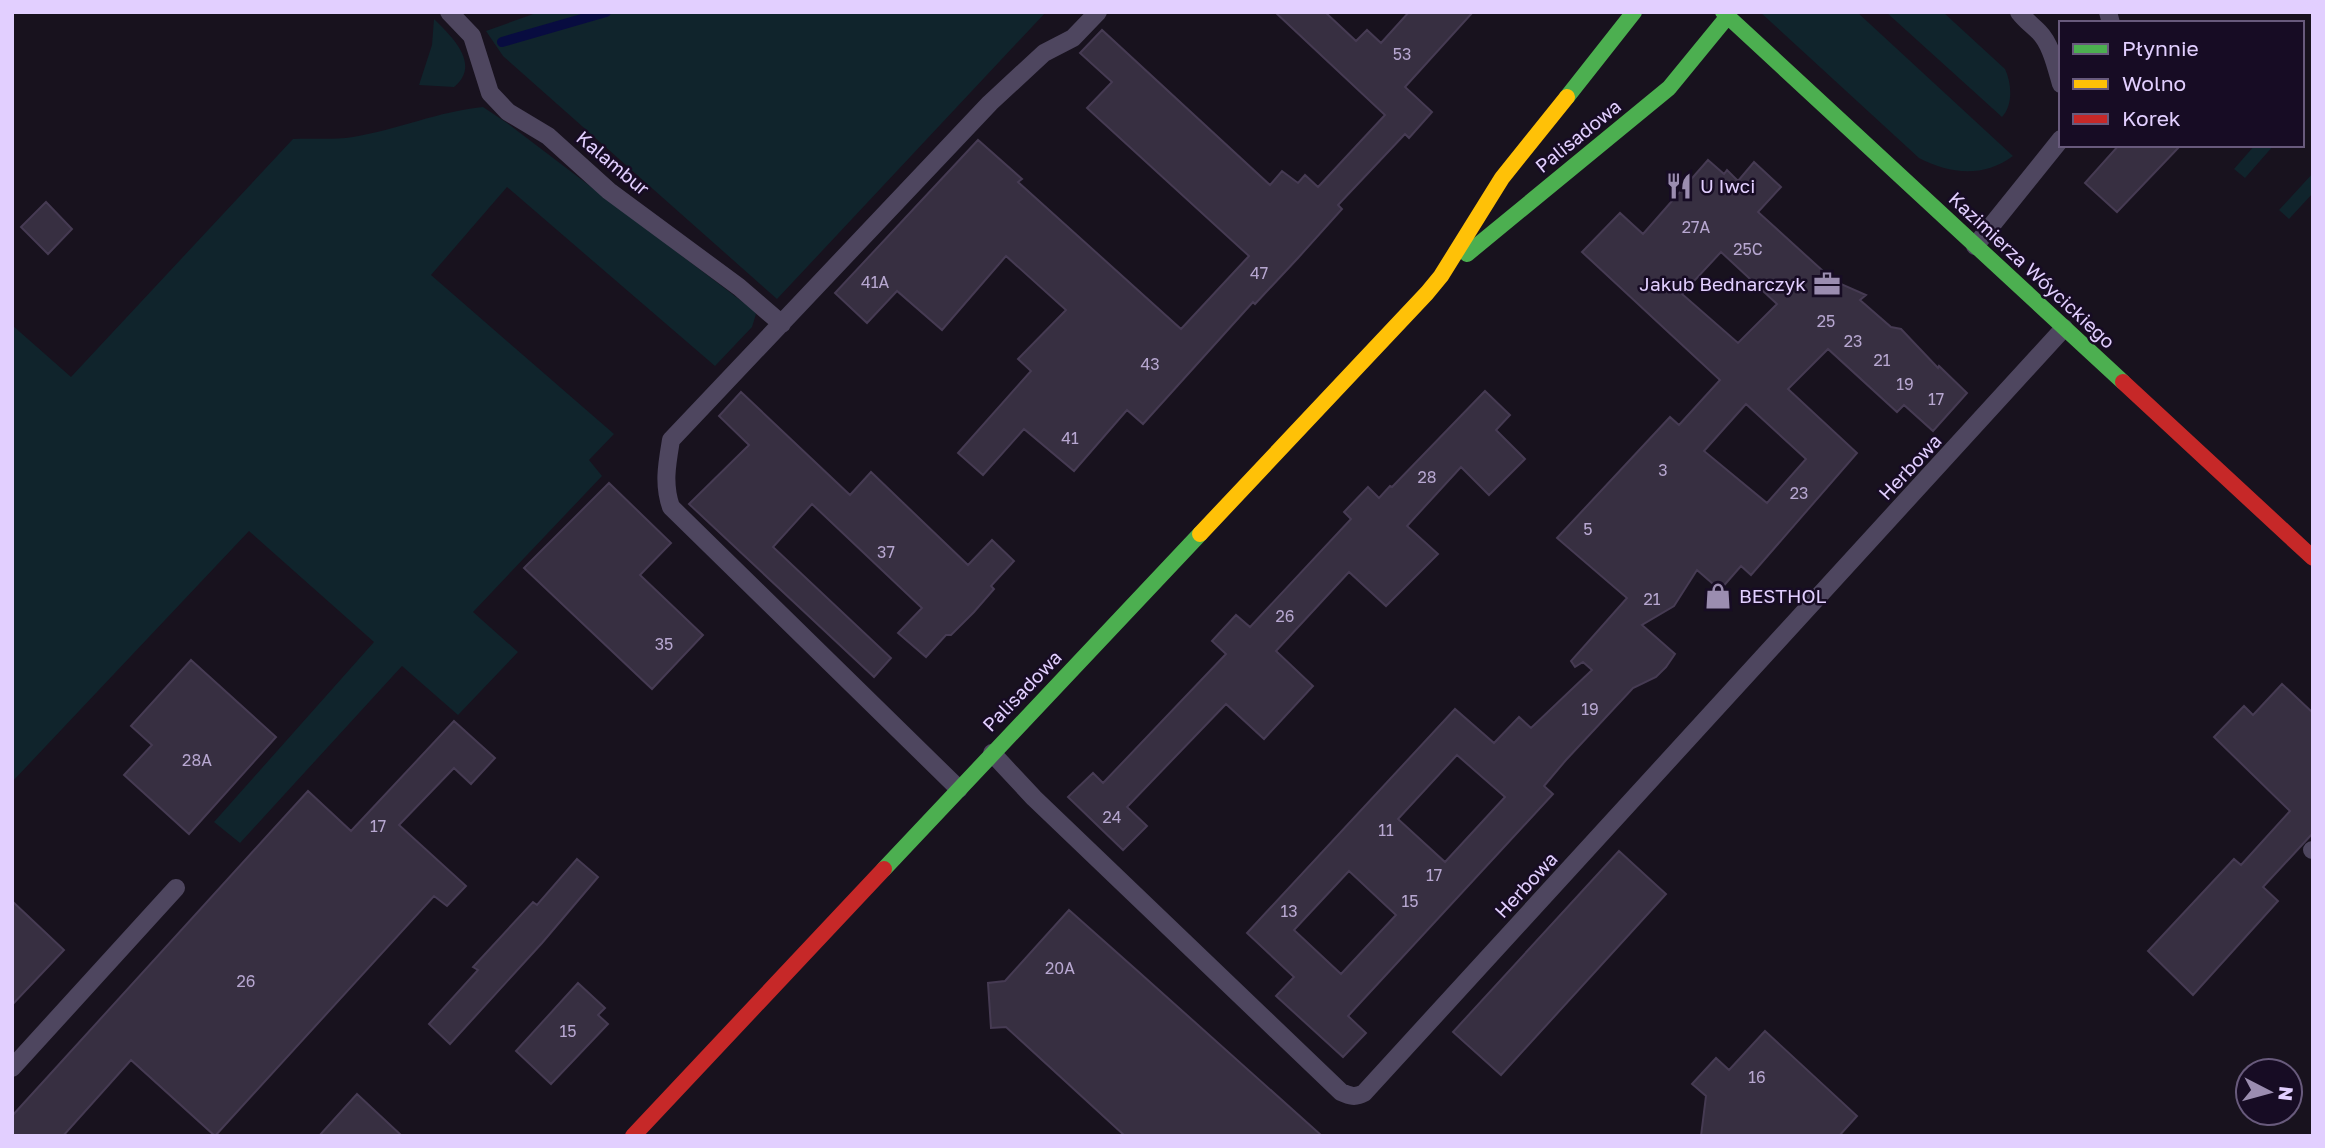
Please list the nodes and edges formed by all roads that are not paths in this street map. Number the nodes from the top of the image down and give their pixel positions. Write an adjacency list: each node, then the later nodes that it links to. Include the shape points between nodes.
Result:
1 (449, 12): 10 (lane, Kalambur, via 472,36 489,93 508,113 548,136 609,191)
2 (1098, 12): 10 (lane, via 1073,38 1044,53 990,103)
3 (1633, 12): 9 (street, Palisadowa, via 1502,178)
4 (2018, 12): 6 (lane, via 2041,34)
5 (1726, 14): 8 (street, Kazimierza Wóycickiego); 9 (street, Palisadowa, via 1670,88)
6 (2059, 77)
7 (2059, 137): 8 (lane)
8 (1975, 246): 11 (street, Kazimierza Wóycickiego)
9 (1441, 276): 13 (street, Palisadowa)
10 (782, 324): 14 (lane, via 671,440 665,491 671,507)
11 (2064, 328): 12 (street, Kazimierza Wóycickiego); 13 (lane, Herbowa, via 1358,1096 1341,1092)
12 (2313, 558)
13 (992, 753): 14 (street, Palisadowa)
14 (959, 789): 17 (street, Palisadowa)
15 (176, 888): 16 (lane)
16 (12, 1068)
17 (633, 1136)

